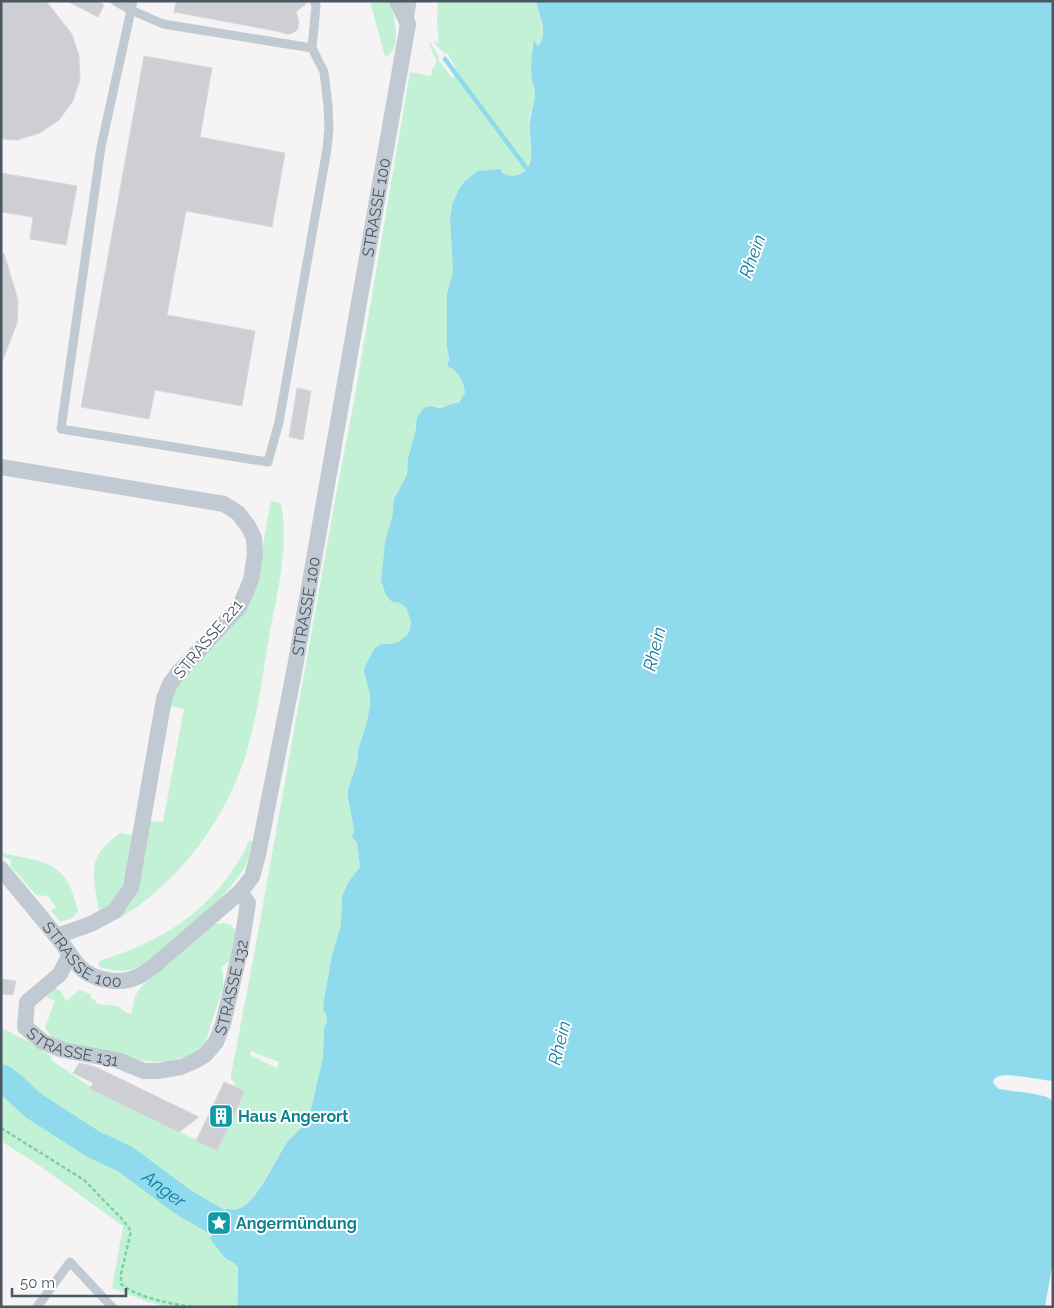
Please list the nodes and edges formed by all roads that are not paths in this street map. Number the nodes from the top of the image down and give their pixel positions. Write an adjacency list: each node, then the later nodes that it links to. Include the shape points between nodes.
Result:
1 (115, 1): 5 (lane)
2 (314, 1): 7 (lane)
3 (397, 1): 6 (street)
4 (412, 1): 6 (lane)
5 (132, 6): 7 (lane, via 163,24); 7 (lane, via 101,147 62,429 268,462 279,422 329,128 324,72)
6 (408, 24): 10 (street, STRASSE 100, via 258,856 252,877)
7 (312, 48)
8 (1, 467): 11 (street, STRASSE 221, via 224,504 238,513 254,538 251,580 240,606 178,673 164,699 131,888 115,911)
9 (1, 869): 11 (street, STRASSE 100)
10 (240, 892): 12 (street, STRASSE 100, via 140,976 108,981 84,970); 13 (street, STRASSE 132, via 248,903 223,1024 216,1042 205,1054)
11 (57, 936): 12 (street, STRASSE 100)
12 (70, 954): 13 (street, STRASSE 131, via 60,974 27,1002 25,1027 43,1042 63,1050 117,1060 144,1072)
13 (181, 1067)
14 (37, 1307): 15 (lane, via 70,1262)
15 (112, 1307)

